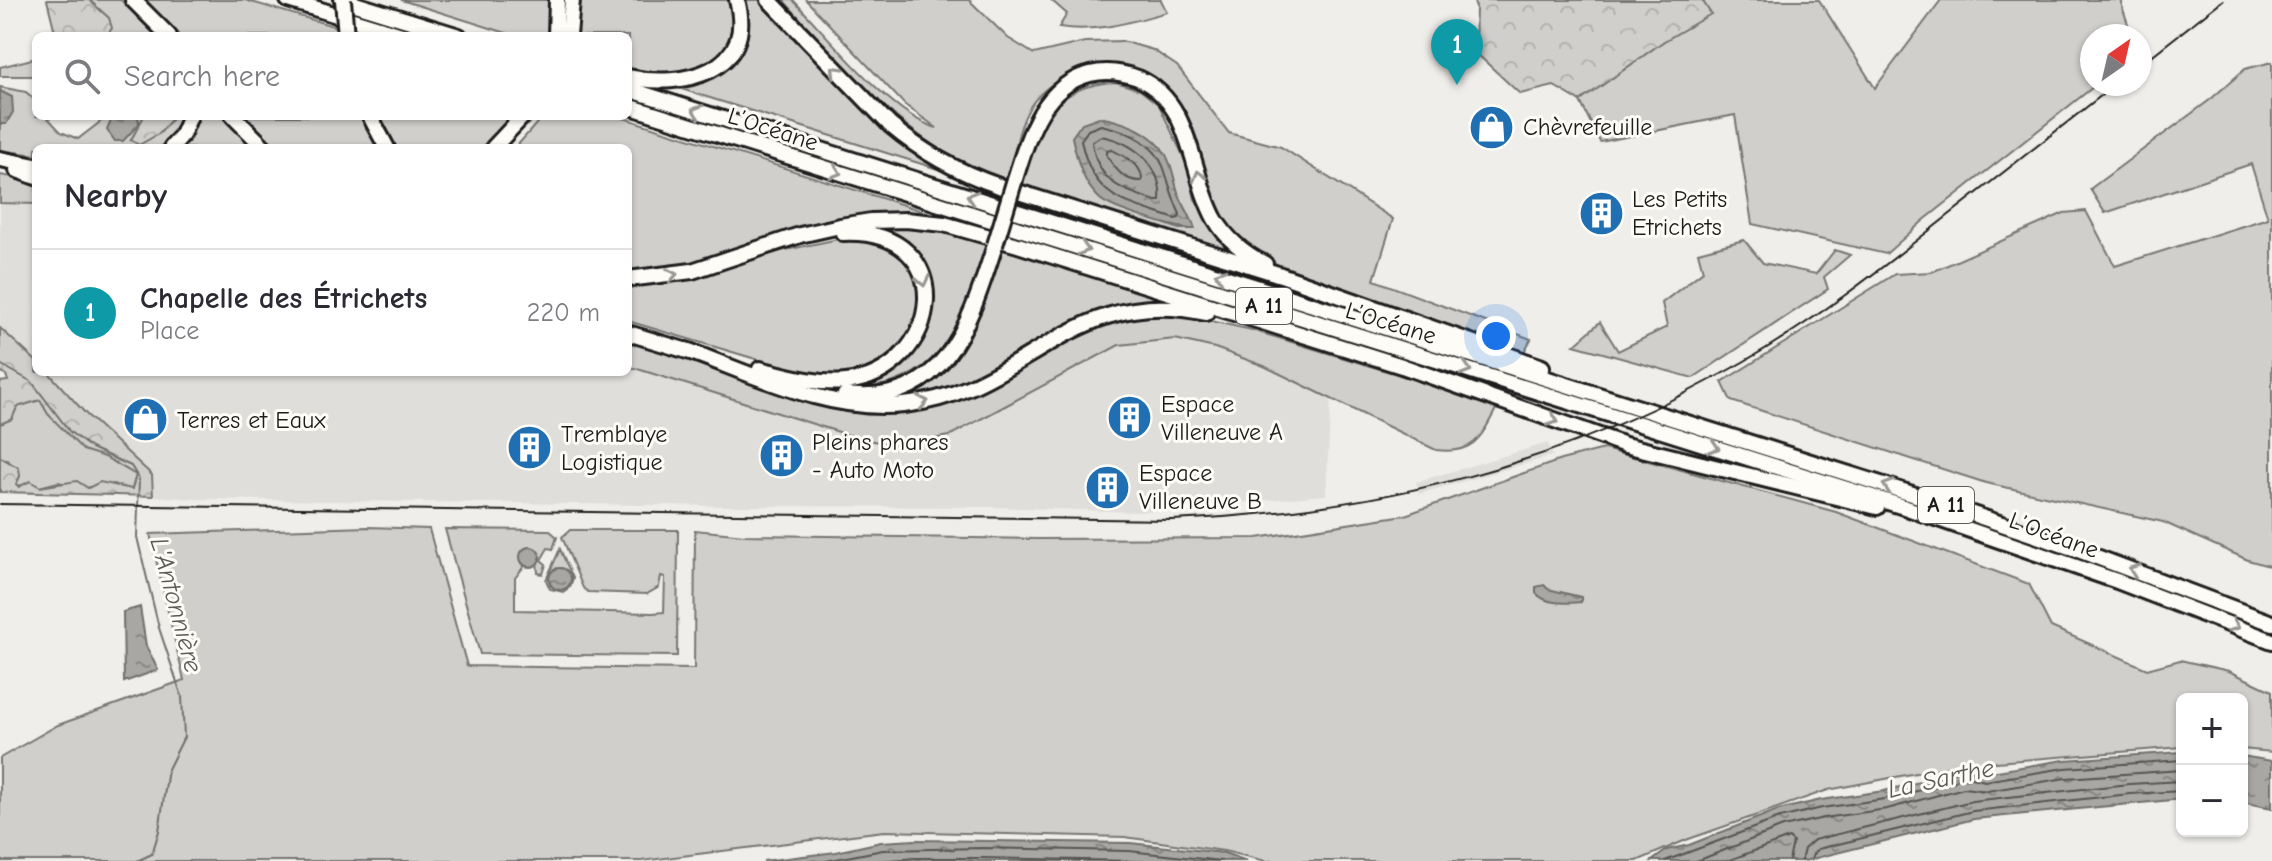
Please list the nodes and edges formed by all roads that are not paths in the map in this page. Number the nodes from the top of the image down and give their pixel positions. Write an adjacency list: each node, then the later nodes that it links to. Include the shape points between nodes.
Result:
1 (288, 0): 12 (highway)
2 (342, 0): 11 (highway, bridge); 13 (highway)
3 (557, 0): 14 (highway)
4 (566, 0): 15 (highway)
5 (572, 0): 16 (highway)
6 (737, 0): 17 (highway, via 737,38 716,66 696,78 673,82)
7 (769, 0): 36 (highway, one-way to 7, via 950,166 890,125)
8 (138, 4): 9 (highway); 10 (highway)
9 (159, 32)
10 (165, 32)
11 (346, 32)
12 (392, 32)
13 (446, 32)
14 (561, 32)
15 (562, 32)
16 (562, 32)
17 (632, 77)
18 (632, 90): 41 (highway, L’Océane / A 11, one-way to 18)
19 (632, 107): 42 (highway, L’Océane / A 11, one-way to 42)
20 (188, 120): 25 (highway)
21 (237, 120): 26 (highway)
22 (372, 120): 27 (highway)
23 (519, 120): 28 (highway)
24 (532, 120): 29 (highway)
25 (174, 144)
26 (261, 144)
27 (385, 144)
28 (497, 144)
29 (510, 144)
30 (0, 159): 31 (highway)
31 (16, 166): 32 (highway); 33 (highway); 34 (highway)
32 (32, 166)
33 (0, 168)
34 (32, 175)
35 (786, 241): 37 (highway, one-way to 35, via 692,271); 39 (highway, via 871,221 944,224); 40 (highway, one-way to 40, via 872,233 910,255 922,269 927,307 914,340 897,360 849,382 824,383)
36 (1281, 275): 40 (highway, one-way to 40, bridge, via 1243,250 1217,223 1182,124 1164,96 1134,77 1101,72 1075,80 1054,95 1034,125 972,316 931,372 873,396 832,393); 41 (highway, via 1544,368)
37 (632, 278)
38 (632, 334): 40 (highway)
39 (1314, 338): 40 (highway, one-way to 39, via 816,397 891,406 965,390 1071,330 1142,307 1190,309); 42 (highway, one-way to 42, via 1625,445 1880,508)
40 (686, 350)
41 (1561, 383): 43 (highway, L’Océane / A 11, one-way to 41, via 1966,511)
42 (1901, 506): 44 (highway, L’Océane / A 11, one-way to 44)
43 (2272, 623)
44 (2272, 641)

